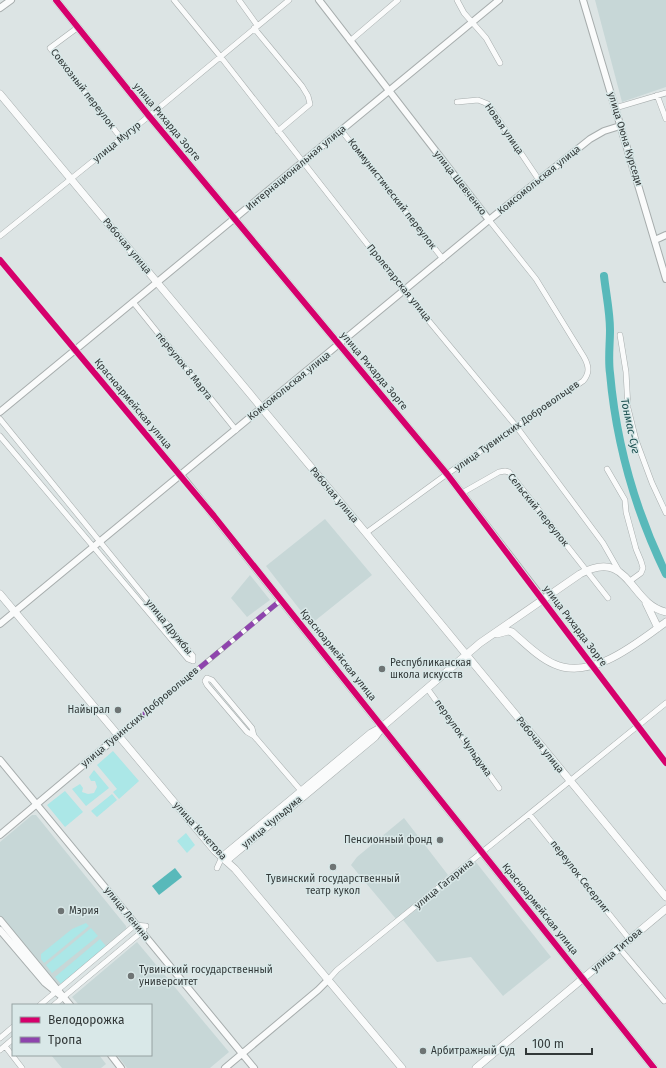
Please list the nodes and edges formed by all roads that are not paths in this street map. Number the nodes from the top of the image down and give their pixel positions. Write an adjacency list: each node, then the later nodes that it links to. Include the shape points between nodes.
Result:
1 (11, 0): 11 (street)
2 (56, 0): 14 (street, улица Рихарда Зорге)
3 (174, 0): 16 (street, Пролетарская улица)
4 (239, 0): 13 (street)
5 (289, 0): 13 (street, улица Мугур)
6 (319, 0): 15 (street, улица Шевченко)
7 (398, 0): 15 (street)
8 (457, 0): 12 (street)
9 (499, 0): 12 (street, Интернациональная улица)
10 (583, 0): 23 (street, улица Оюна Курседи)
11 (0, 8)
12 (472, 22): 17 (street, via 486,38); 18 (street, Интернациональная улица)
13 (256, 27): 16 (street, улица Мугур); 28 (street, via 302,86 310,104)
14 (77, 28): 24 (street, улица Рихарда Зорге); 29 (street, Совхозный переулок, via 50,48)
15 (350, 40): 18 (street, улица Шевченко)
16 (220, 56): 24 (street, улица Мугур); 28 (street, Пролетарская улица)
17 (500, 63)
18 (388, 91): 27 (street, Интернациональная улица); 34 (street, улица Шевченко)
19 (666, 93): 21 (street)
20 (0, 94): 31 (main road, Рабочая улица)
21 (657, 95): 23 (street); 25 (street)
22 (457, 102): 32 (street, Новая улица, via 478,100 488,104)
23 (616, 108): 26 (street, улица Оюна Курседи)
24 (149, 116): 29 (street, улица Мугур); 33 (street, улица Рихарда Зорге)
25 (666, 119)
26 (620, 126): 32 (street, Комсомольская улица, via 590,139); 37 (street, улица Оюна Курседи)
27 (341, 130): 30 (street, Интернациональная улица); 38 (street, Коммунистический переулок)
28 (278, 131): 30 (street, Пролетарская улица)
29 (122, 138): 31 (street, улица Мугур)
30 (302, 162): 33 (street, Интернациональная улица); 42 (street, Пролетарская улица)
31 (72, 179): 36 (street, улица Мугур); 41 (main road, Рабочая улица)
32 (539, 180): 34 (street, Комсомольская улица)
33 (235, 219): 41 (street, Интернациональная улица); 45 (street, улица Рихарда Зорге)
34 (489, 220): 38 (street, Комсомольская улица); 47 (street, улица Шевченко, via 536,279 584,357)
35 (666, 235): 37 (street)
36 (0, 236)
37 (655, 240): 40 (street, улица Оюна Курседи)
38 (443, 259): 42 (street, Комсомольская улица)
39 (0, 260): 46 (street, Красноармейская улица)
40 (666, 279)
41 (157, 282): 43 (street, Интернациональная улица); 48 (main road, Рабочая улица)
42 (404, 291): 45 (street, Комсомольская улица); 51 (street, Пролетарская улица)
43 (133, 302): 46 (street, Интернациональная улица); 52 (street, переулок 8 Марта)
44 (620, 335): 60 (street, via 626,370 628,408 636,440)
45 (339, 345): 48 (street, Комсомольская улица); 57 (street, улица Рихарда Зорге)
46 (75, 350): 49 (street, Интернациональная улица); 58 (street, Красноармейская улица)
47 (588, 373): 51 (street, улица Тувинских Добровольцев, via 583,381)
48 (262, 408): 52 (street, Комсомольская улица); 61 (main road, Рабочая улица)
49 (0, 412)
50 (0, 419): 54 (street, улица Дружбы)
51 (516, 426): 57 (street, улица Тувинских Добровольцев); 65 (street, Пролетарская улица, via 603,543)
52 (236, 430): 58 (street, Комсомольская улица)
53 (0, 436): 56 (street, улица Дружбы)
54 (39, 467): 56 (street); 62 (street, улица Дружбы)
55 (607, 469): 66 (street, via 624,500 643,568 641,573)
56 (30, 474): 63 (street, улица Дружбы)
57 (447, 474): 59 (street, улица Рихарда Зорге); 61 (street, улица Тувинских Добровольцев)
58 (181, 475): 62 (street, Комсомольская улица); 71 (street, Красноармейская улица)
59 (462, 493): 64 (street, Сельский переулок, via 499,472 509,472); 70 (street, улица Рихарда Зорге)
60 (666, 514)
61 (366, 533): 82 (main road, Рабочая улица)
62 (101, 541): 63 (street, Комсомольская улица); 77 (street, улица Дружбы)
63 (93, 548): 72 (street, Комсомольская улица); 79 (street, улица Дружбы)
64 (586, 570): 65 (main road, улица Чульдума, via 603,566); 69 (street); 70 (main road, улица Чульдума)
65 (619, 571): 66 (main road, улица Чульдума)
66 (630, 581): 68 (main road, улица Чульдума)
67 (0, 594): 72 (main road, улица Кочетова)
68 (641, 594): 73 (main road, улица Чульдума, via 655,608); 78 (main road)
69 (608, 598)
70 (543, 599): 74 (main road, улица Чульдума); 83 (street, улица Рихарда Зорге)
71 (281, 600): 87 (street, Красноармейская улица); 88 (street, улица Тувинских Добровольцев)
72 (15, 611): 76 (street, Комсомольская улица); 88 (main road, улица Кочетова)
73 (666, 612)
74 (512, 622): 80 (main road); 81 (main road, улица Чульдума)
75 (666, 622): 78 (main road)
76 (0, 624)
77 (167, 625): 79 (street); 79 (street, улица Дружбы, via 193,656 193,661 188,660)
78 (658, 628): 83 (main road, via 613,658)
79 (163, 629)
80 (512, 632): 81 (main road, улица Чульдума); 83 (main road, via 553,663 576,667)
81 (489, 636): 82 (main road, улица Чульдума)
82 (466, 654): 84 (main road, улица Чульдума); 92 (main road, Рабочая улица)
83 (592, 666): 86 (street, улица Рихарда Зорге)
84 (427, 688): 87 (main road, улица Чульдума); 93 (street, переулок Чульдума)
85 (666, 703): 86 (street, улица Гагарина)
86 (637, 726): 91 (street, улица Рихарда Зорге); 92 (street, улица Гагарина)
87 (382, 727): 94 (main road, улица Чульдума); 98 (street, Красноармейская улица)
88 (119, 736): 95 (street, улица Тувинских Добровольцев); 99 (main road, улица Кочетова)
89 (254, 736): 89 (street, via 252,728 212,680 207,678 207,685 247,732); 94 (street)
90 (0, 760): 95 (street, улица Ленина)
91 (666, 763)
92 (570, 781): 96 (street, улица Гагарина); 100 (main road, Рабочая улица)
93 (499, 788)
94 (303, 794): 99 (main road, улица Чульдума)
95 (37, 805): 97 (street, улица Тувинских Добровольцев); 103 (street, улица Ленина)
96 (530, 814): 98 (street, улица Гагарина); 106 (street, переулок Сесерлиг)
97 (0, 835)
98 (482, 852): 108 (street, Красноармейская улица); 109 (street, улица Гагарина)
99 (224, 859): 109 (main road, улица Кочетова)
100 (666, 897)
101 (666, 909): 106 (main road, улица Титова)
102 (0, 920): 110 (street)
103 (136, 925): 105 (street, улица Ленина); 110 (street)
104 (0, 930): 110 (street, via 45,983)
105 (141, 933): 111 (street); 121 (street, улица Ленина)
106 (630, 940): 107 (main road, улица Титова)
107 (620, 949): 108 (main road, улица Титова); 112 (street)
108 (583, 979): 130 (main road, улица Титова); 131 (street, Красноармейская улица)
109 (328, 980): 121 (street, улица Гагарина); 129 (main road, улица Кочетова)
110 (57, 991): 111 (street); 113 (street)
111 (64, 997): 114 (street); 115 (street)
112 (664, 1001)
113 (41, 1004)
114 (55, 1004)
115 (69, 1004)
116 (12, 1028): 117 (street)
117 (0, 1038)
118 (12, 1040): 119 (street)
119 (5, 1046): 120 (street); 122 (street)
120 (0, 1050)
121 (242, 1054): 127 (street, улица Гагарина); 128 (street, улица Ленина)
122 (12, 1055)
123 (13, 1056): 125 (street)
124 (112, 1056): 126 (street)
125 (22, 1068)
126 (121, 1068)
127 (225, 1068)
128 (254, 1068)
129 (402, 1068)
130 (476, 1068)
131 (654, 1068)

